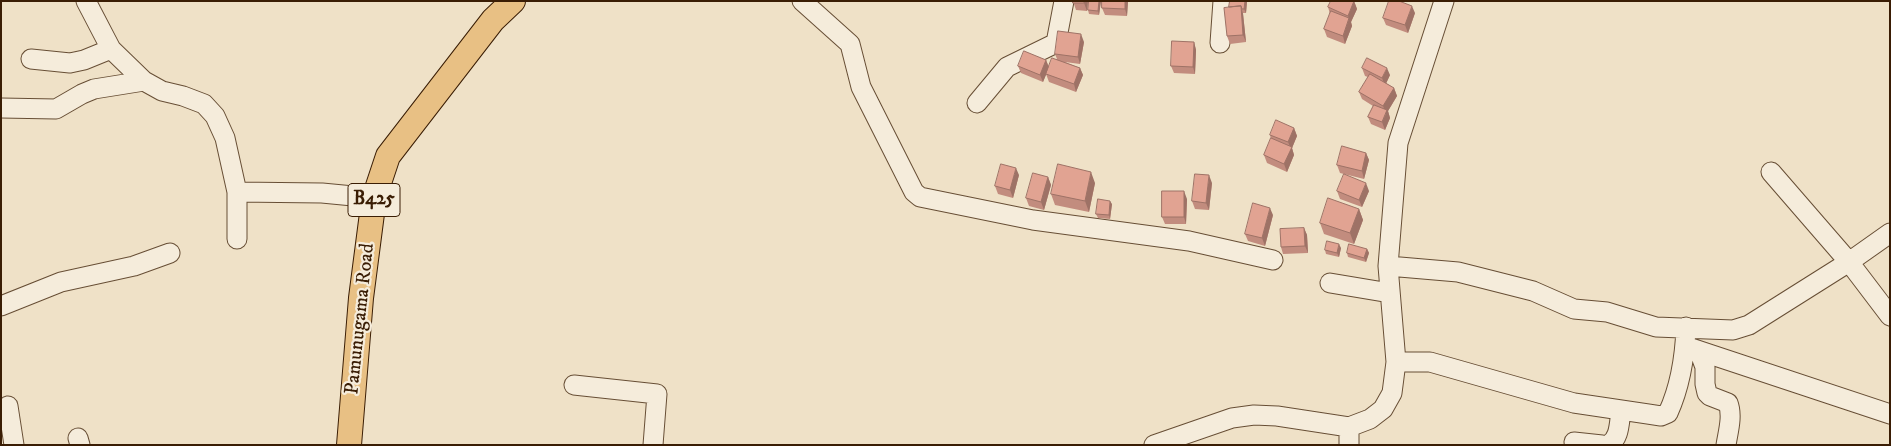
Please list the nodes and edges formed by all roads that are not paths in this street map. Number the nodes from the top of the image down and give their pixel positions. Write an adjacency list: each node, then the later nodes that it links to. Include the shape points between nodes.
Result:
1 (86, 1): 8 (street)
2 (513, 1): 15 (main road, Pamunugama Road / B425, via 493,20 388,156)
3 (802, 1): 19 (street, via 850,44 861,87 914,192 920,197 1033,220 1189,240)
4 (1064, 1): 11 (street, via 1056,43 1007,67)
5 (1223, 1): 7 (street)
6 (1444, 1): 21 (street, via 1398,143)
7 (1220, 43)
8 (111, 49): 9 (street, via 70,63); 10 (street)
9 (31, 59)
10 (144, 81): 12 (street, via 94,89 56,109); 14 (street, via 162,91 204,104 215,116 225,138)
11 (977, 103)
12 (1, 108)
13 (1771, 172): 20 (street)
14 (237, 192): 15 (street, via 322,193); 17 (street)
15 (374, 198): 36 (main road, Pamunugama Road / B425, via 361,298)
16 (1890, 233): 20 (street)
17 (236, 239)
18 (170, 253): 24 (street, via 134,266 61,282)
19 (1273, 260)
20 (1849, 262): 25 (street); 26 (street, via 1749,324 1733,330)
21 (1388, 266): 23 (street); 26 (street, via 1458,272 1533,291 1574,309 1607,312 1656,327)
22 (1330, 283): 23 (street)
23 (1390, 293): 28 (street)
24 (1, 306)
25 (1890, 316)
26 (1686, 327): 27 (street)
27 (1692, 349): 31 (street, via 1668,413 1661,416); 32 (street); 41 (street, via 1705,367 1707,393 1730,407)
28 (1396, 362): 31 (street, via 1430,362 1574,403); 33 (street, via 1392,393 1383,409)
29 (574, 385): 37 (street, via 657,394)
30 (8, 406): 35 (street)
31 (1621, 411): 40 (street, via 1618,433)
32 (1890, 414)
33 (1349, 436): 38 (street, via 1277,416 1254,415 1232,418)
34 (1574, 442): 39 (street)
35 (14, 445)
36 (349, 445)
37 (653, 445)
38 (1154, 445)
39 (1602, 445)
40 (1608, 445)
41 (1726, 445)

